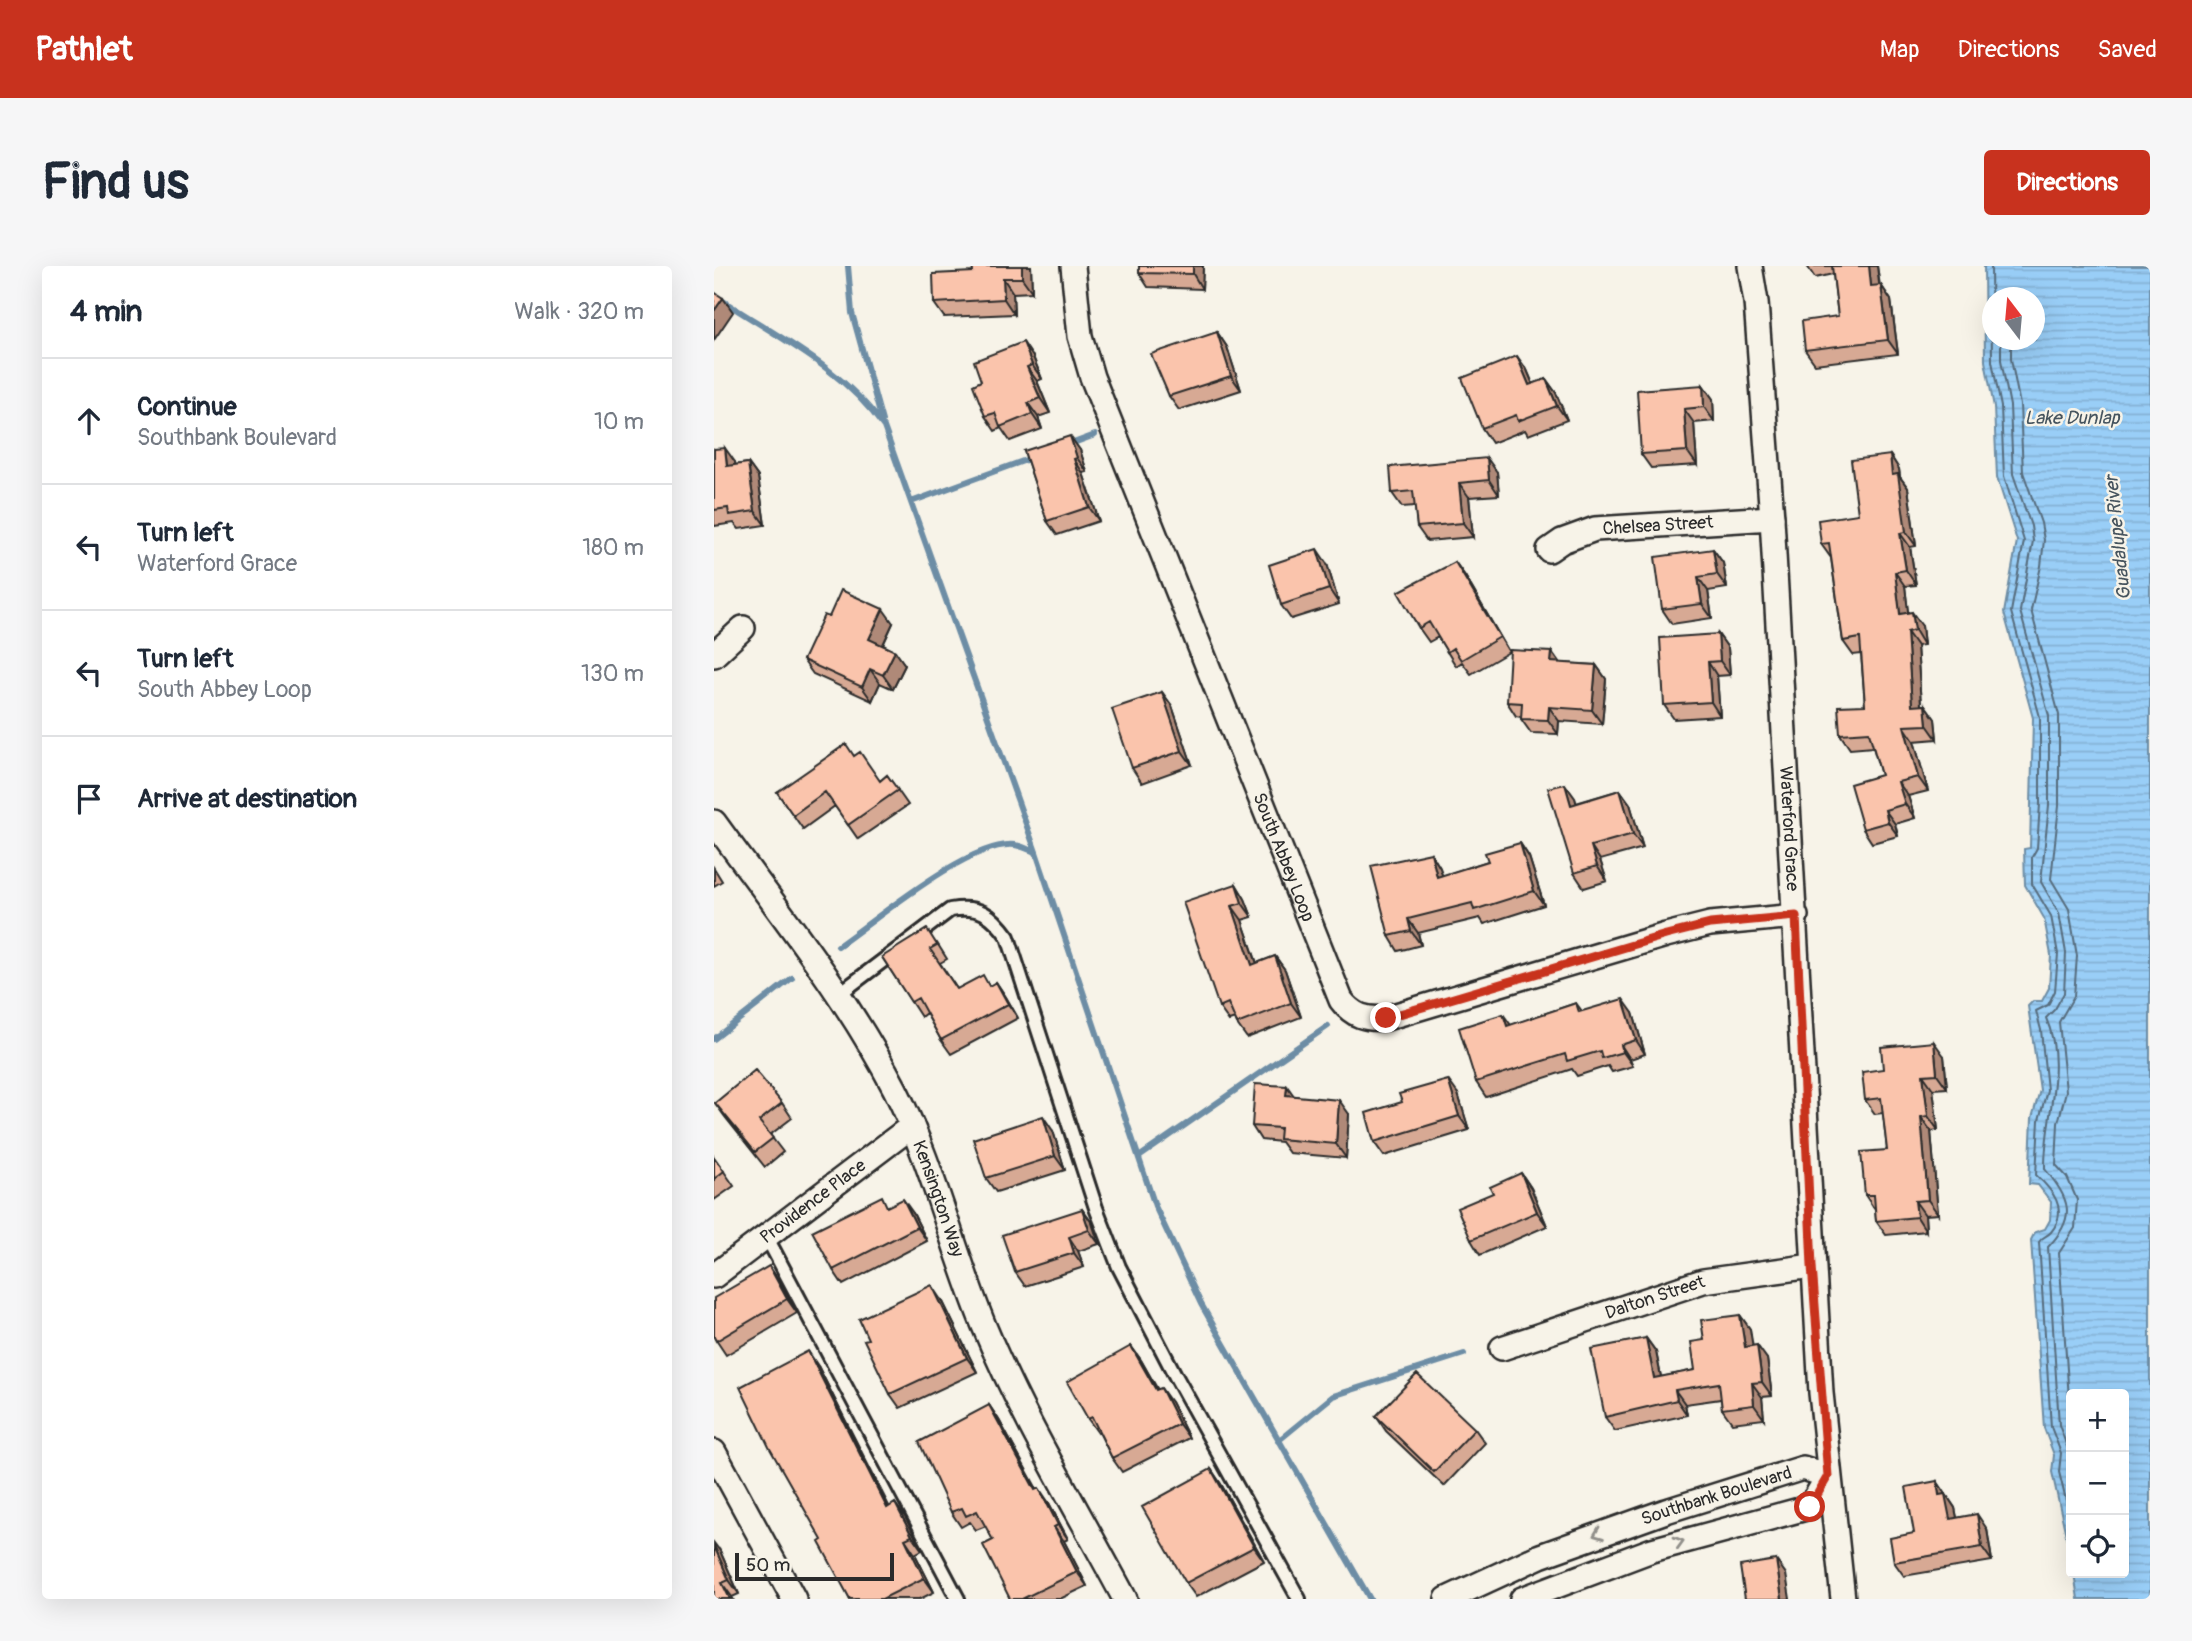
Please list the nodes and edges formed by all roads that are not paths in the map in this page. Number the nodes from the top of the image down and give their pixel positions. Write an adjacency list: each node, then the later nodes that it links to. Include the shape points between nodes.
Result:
1 (1073, 266): 8 (street, South Abbey Loop, via 1080,337 1092,377 1341,1000 1352,1012 1369,1019 1386,1018 1710,924)
2 (1750, 266): 3 (street, Waterford Grace)
3 (1772, 518): 4 (street, Chelsea Street, via 1595,529); 8 (street, Waterford Grace)
4 (1549, 550)
5 (743, 628): 6 (street)
6 (714, 655)
7 (714, 822): 9 (street, Kensington Way)
8 (1796, 916): 12 (street, Waterford Grace)
9 (839, 994): 10 (street, Kensington Way); 20 (lane, via 950,910 983,910 996,921 1008,937 1119,1267)
10 (912, 1126): 11 (street, Providence Place); 19 (street, Kensington Way, via 986,1329)
11 (766, 1236): 13 (street, Providence Place); 18 (lane)
12 (1812, 1266): 14 (street, Dalton Street, via 1703,1281); 16 (street, Waterford Grace)
13 (714, 1276)
14 (1502, 1348)
15 (714, 1452): 17 (street)
16 (1828, 1476): 21 (street, Southbank Boulevard, one-way to 21, via 1803,1468 1666,1511 1540,1556); 22 (street, Southbank Boulevard, one-way to 16, via 1653,1550 1810,1507); 23 (street, Waterford Grace)
17 (793, 1599)
18 (958, 1599)
19 (1125, 1599)
20 (1299, 1599)
21 (1447, 1599)
22 (1522, 1599)
23 (1843, 1599)

